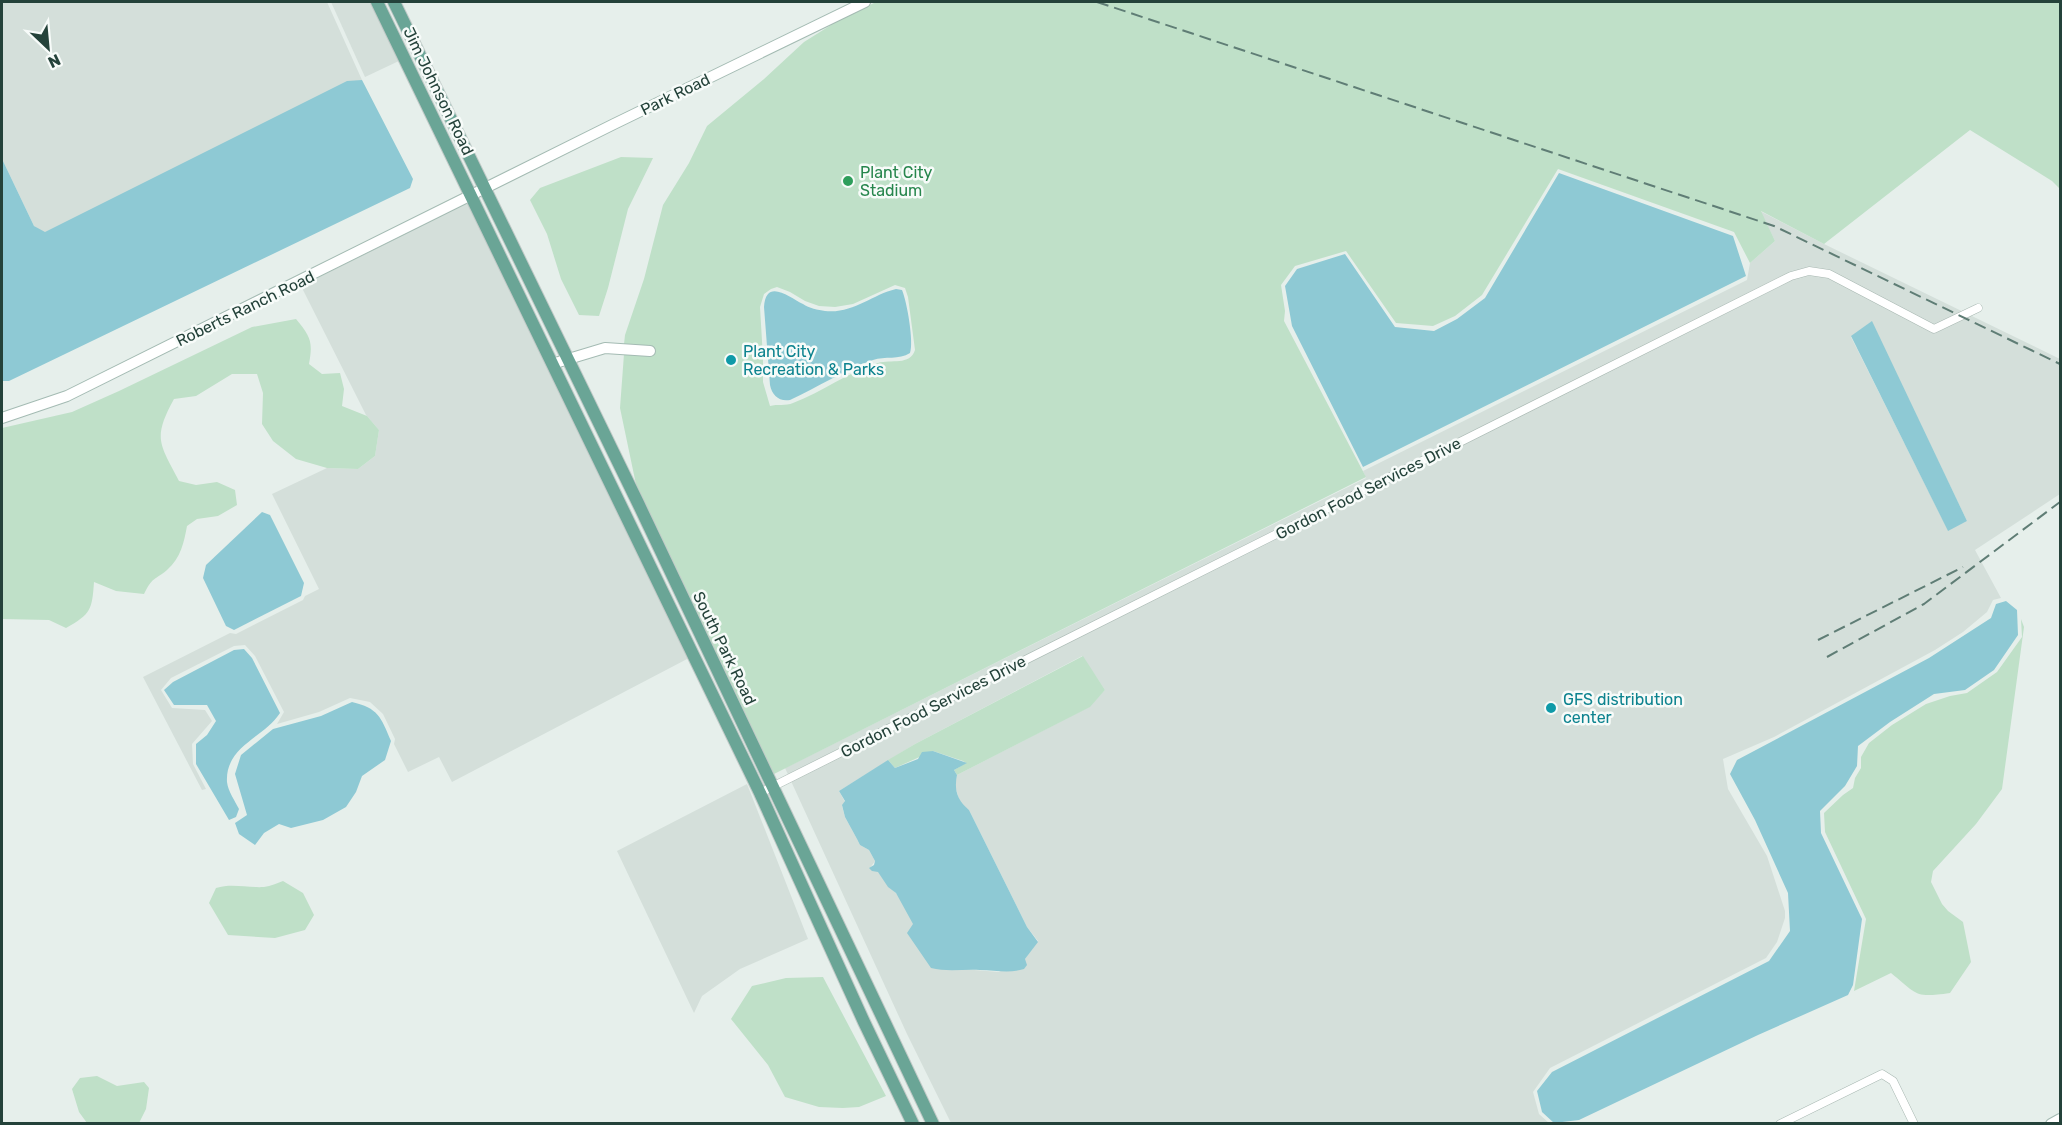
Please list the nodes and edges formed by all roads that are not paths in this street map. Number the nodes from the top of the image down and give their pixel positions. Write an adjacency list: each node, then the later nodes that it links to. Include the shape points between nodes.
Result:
1 (377, 2): 6 (main road, Jim Johnson Road)
2 (387, 2): 5 (main road, via 418,65)
3 (394, 2): 5 (main road, Jim Johnson Road)
4 (865, 2): 6 (street, Park Road)
5 (430, 76): 6 (main road, Jim Johnson Road)
6 (478, 192): 9 (main road, South Park Road); 9 (main road, South Park Road, via 536,295); 10 (street, Roberts Ranch Road, via 67,396)
7 (1978, 308): 14 (street, Gordon Food Services Drive, via 1934,329 1829,274 1809,271 1791,276)
8 (650, 351): 9 (street, via 605,348)
9 (559, 362): 11 (main road, South Park Road); 12 (main road, South Park Road, via 623,474)
10 (2, 418)
11 (616, 495): 12 (main road, via 634,509 705,658); 13 (main road, South Park Road)
12 (713, 662): 14 (main road, South Park Road)
13 (697, 664): 14 (main road, via 718,690 760,775); 15 (main road, South Park Road)
14 (773, 787): 15 (street, Gordon Food Services Drive); 16 (main road, South Park Road)
15 (760, 793): 16 (main road, via 780,811); 18 (main road, South Park Road)
16 (799, 841): 19 (main road, South Park Road)
17 (2061, 1119): 22 (street)
18 (913, 1124)
19 (933, 1124)
20 (1780, 1124): 21 (street, via 1882,1074 1893,1081)
21 (1914, 1124)
22 (2051, 1124)

